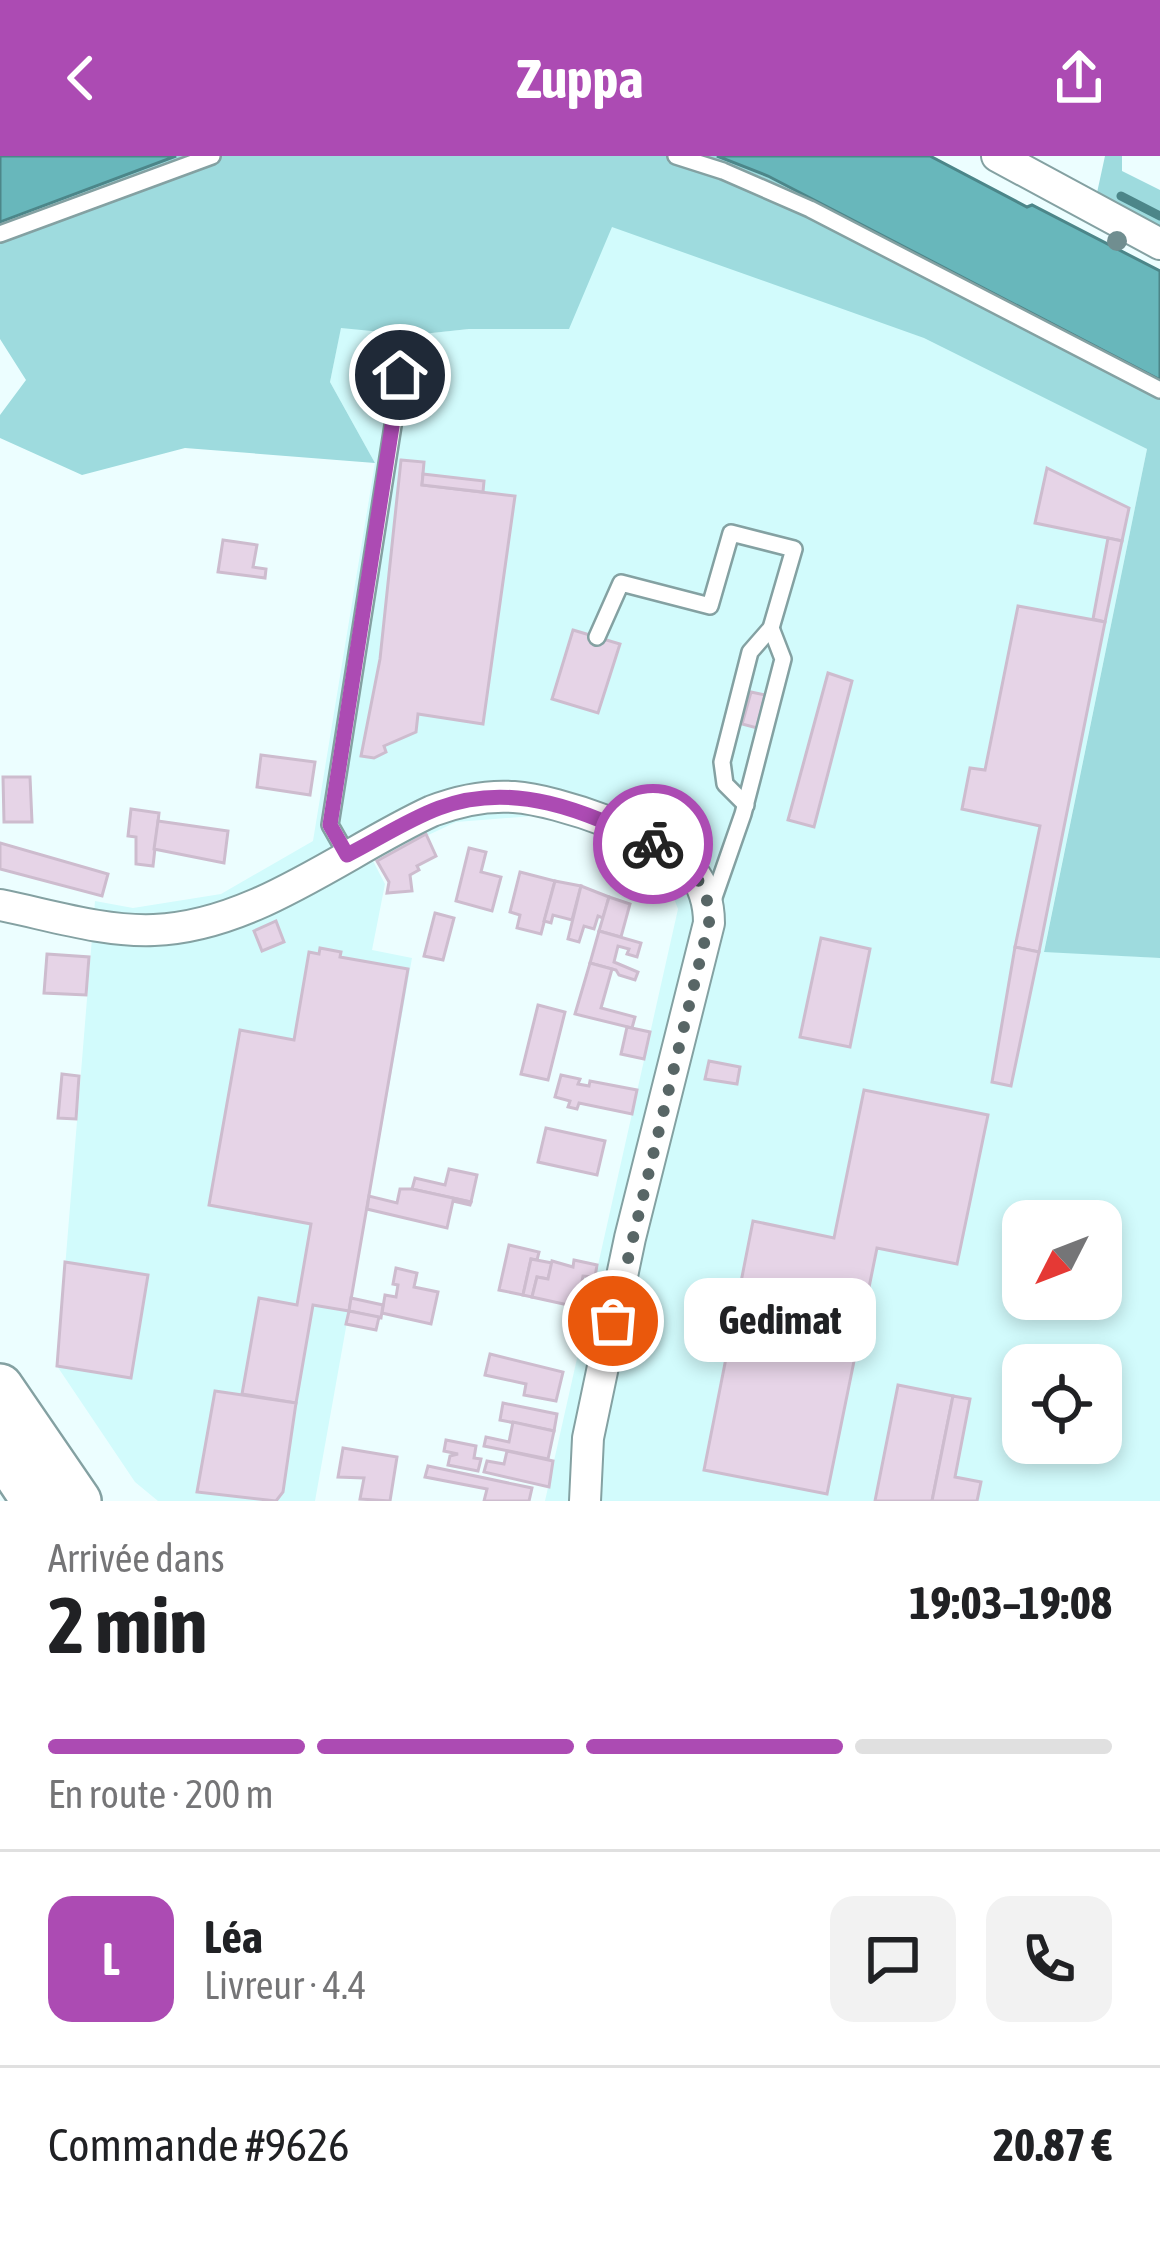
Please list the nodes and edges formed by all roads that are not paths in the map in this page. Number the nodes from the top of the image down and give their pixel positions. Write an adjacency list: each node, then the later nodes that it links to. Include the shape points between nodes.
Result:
1 (212, 156): 4 (lane)
2 (676, 156): 7 (lane, via 810,209)
3 (998, 156): 5 (street)
4 (0, 234)
5 (1160, 244)
6 (400, 375): 11 (lane, via 330,825)
7 (1160, 390)
8 (771, 628): 9 (lane, via 794,549 731,533 710,606 621,583); 10 (lane, via 783,659); 10 (lane, via 750,652 722,762 725,784)
9 (597, 637)
10 (746, 805): 13 (lane)
11 (347, 855): 12 (street, via 244,909 172,928 122,930); 13 (street, via 462,801 535,799 672,854 702,886)
12 (0, 904)
13 (709, 912): 18 (street, via 601,1372)
14 (0, 1387): 17 (main road)
15 (0, 1449): 16 (main road)
16 (35, 1501)
17 (78, 1501)
18 (585, 1501)

